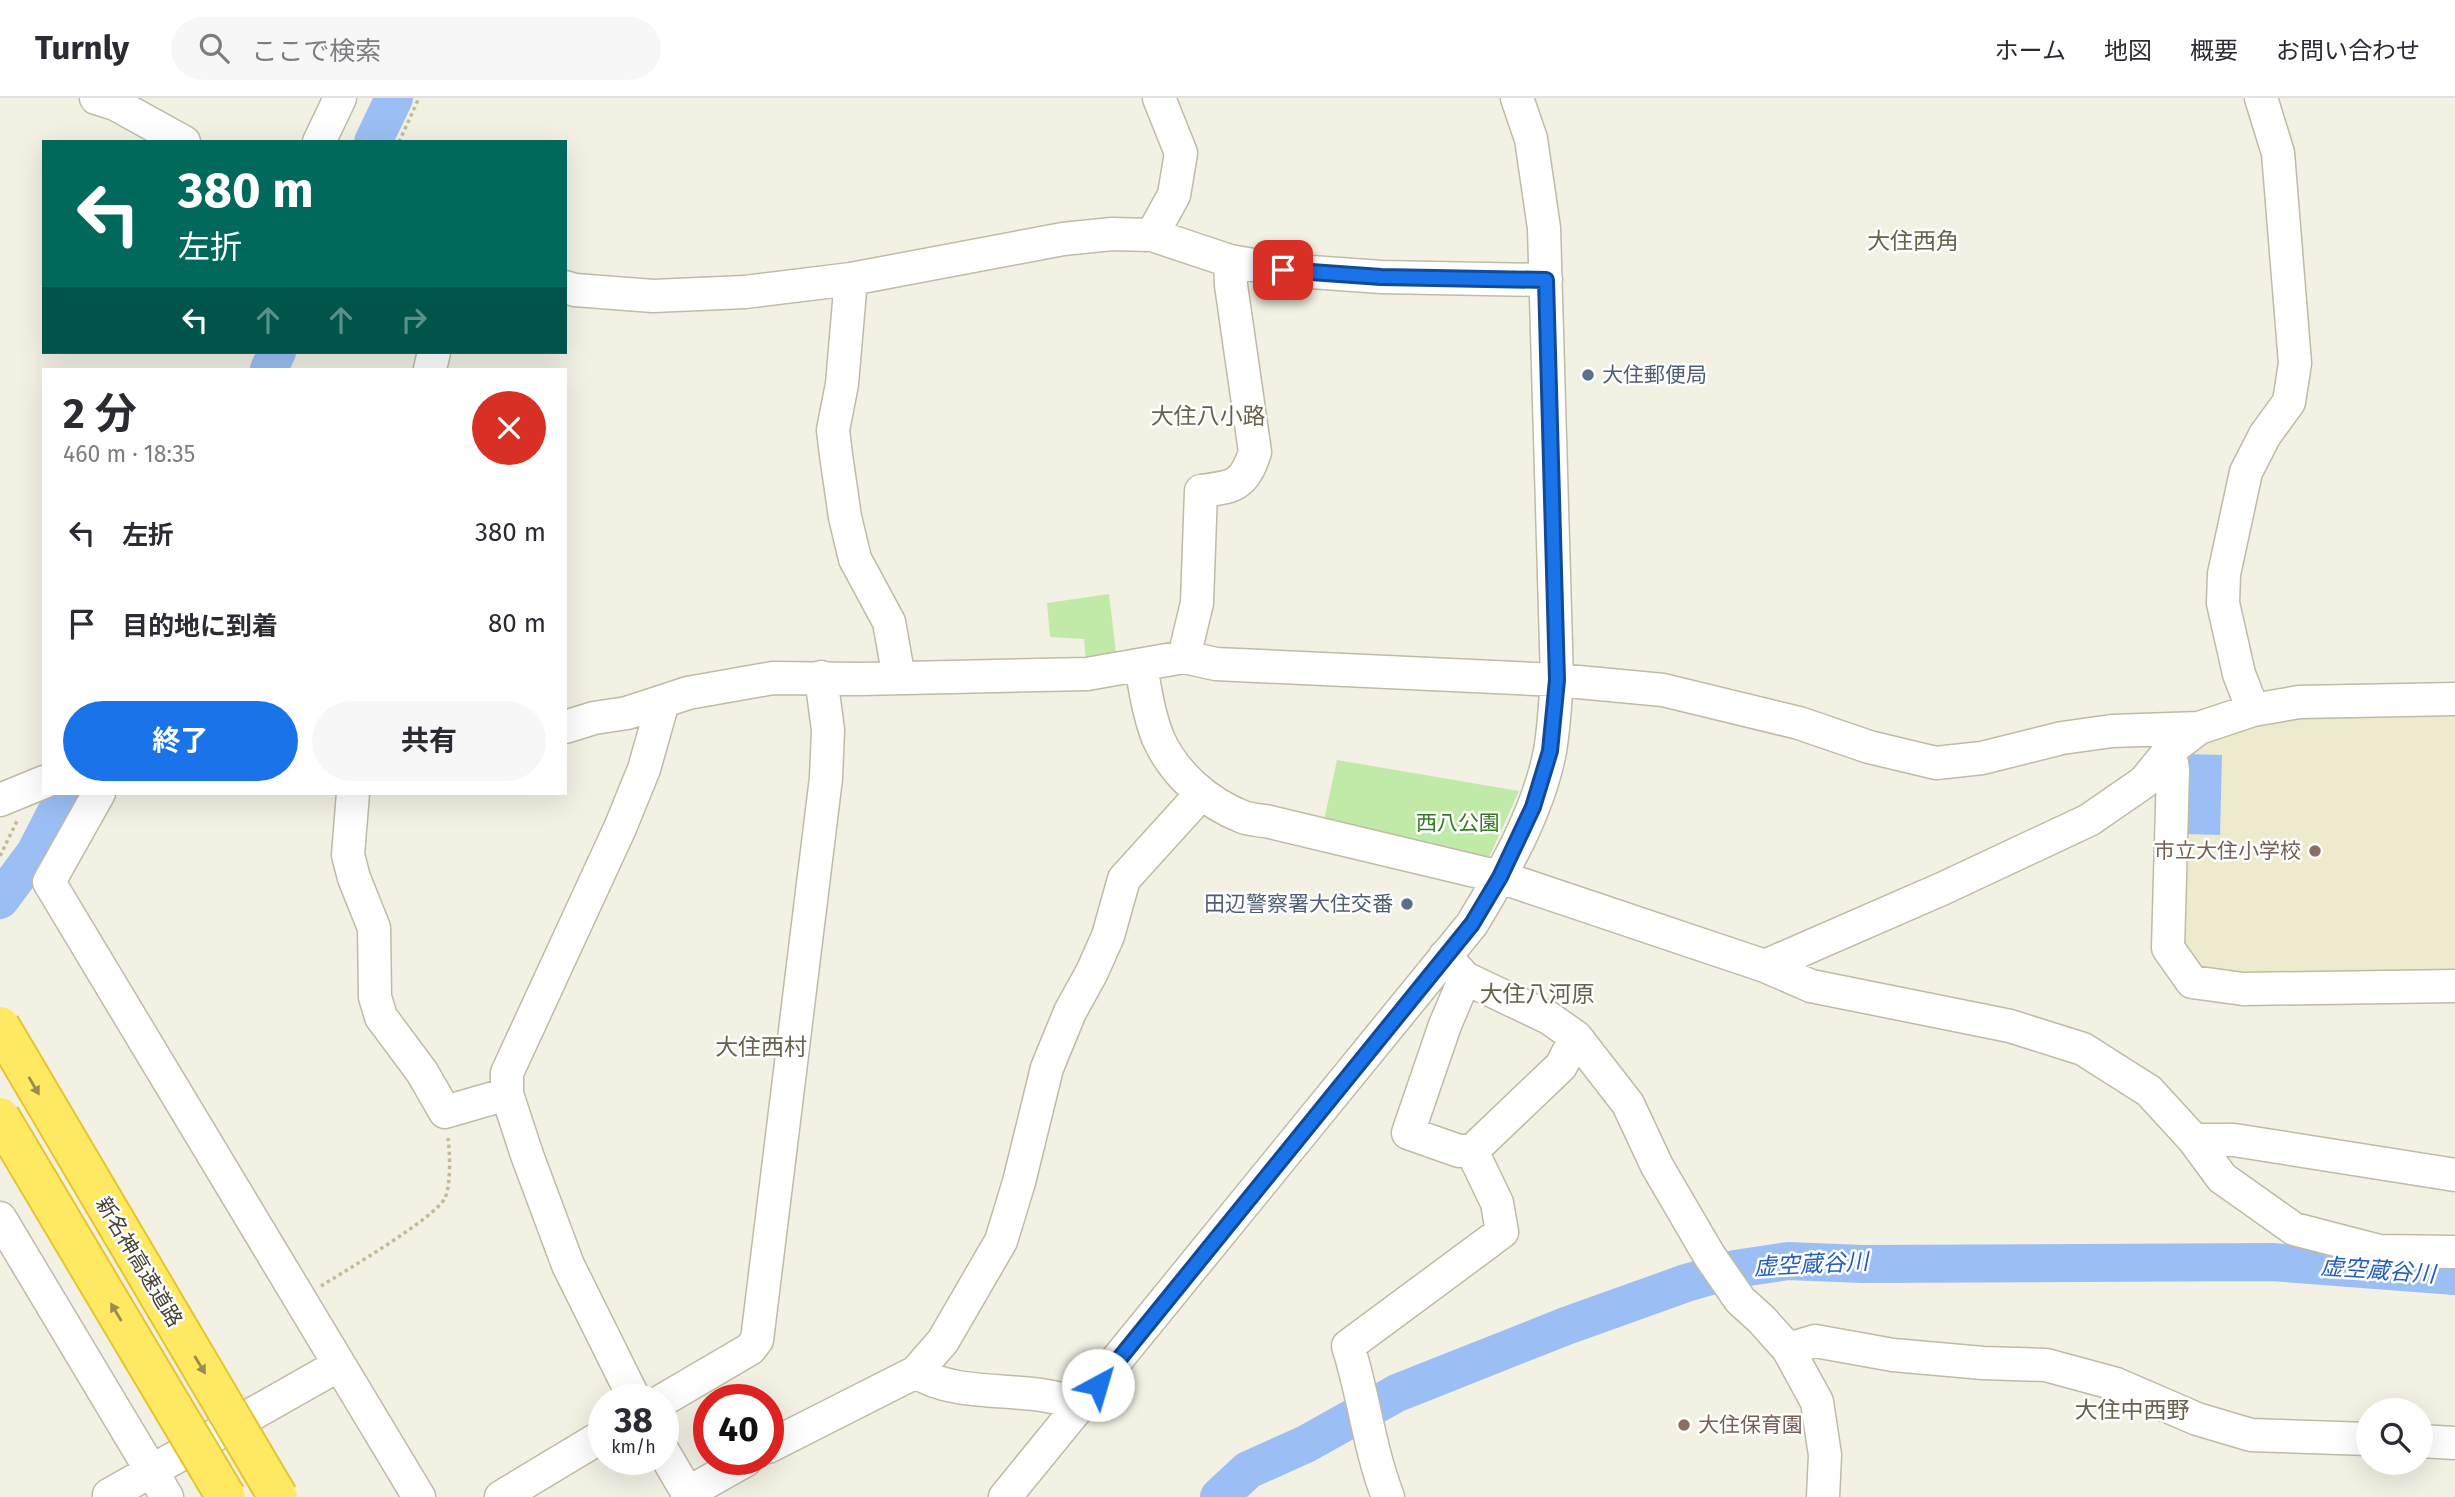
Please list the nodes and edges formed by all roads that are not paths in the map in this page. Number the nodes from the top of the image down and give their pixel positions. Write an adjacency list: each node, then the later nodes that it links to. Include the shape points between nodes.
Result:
1 (96, 98): 6 (street)
2 (340, 98): 7 (street)
3 (1159, 98): 8 (street, via 1181,153 1174,195)
4 (1517, 98): 11 (street, via 1531,139 1544,228)
5 (2261, 98): 20 (street, via 2278,153 2295,363 2289,402 2246,472 2224,574 2223,603 2239,674)
6 (180, 140)
7 (320, 140)
8 (1152, 235): 9 (street); 10 (street, via 1063,239)
9 (1230, 261): 11 (street, via 1381,277); 13 (street, via 1255,452 1249,472 1233,487 1201,491 1196,603)
10 (851, 279): 12 (street, via 745,292 653,296); 16 (street, via 833,430 836,455 855,559 889,622)
11 (1546, 280): 17 (street)
12 (567, 288)
13 (1184, 657): 14 (street); 17 (street, via 1216,664)
14 (1141, 665): 16 (street, via 1087,674); 25 (street, via 1159,739 1181,775)
15 (821, 677): 16 (street); 19 (street, via 773,678); 46 (street, via 828,730 827,778 757,1339 750,1349)
16 (899, 678)
17 (1557, 680): 22 (street, via 1663,690 1936,763 2112,731); 29 (street, via 1550,751 1533,807)
18 (2455, 699): 20 (street, via 2299,702)
19 (663, 702): 21 (street); 35 (street, via 644,769 620,828 507,1073)
20 (2253, 710): 22 (street)
21 (567, 726)
22 (2199, 729): 23 (street)
23 (2170, 750): 30 (street, via 2144,782 2089,820); 32 (street, via 2168,948 2192,982 2243,989)
24 (42, 783): 28 (street)
25 (1202, 793): 29 (street, via 1244,817); 44 (street, via 1124,879 1108,936 1047,1068 1001,1241 943,1341)
26 (98, 795): 43 (street, via 48,882)
27 (352, 795): 35 (street, via 348,855 374,928 374,997 381,1017 445,1112)
28 (0, 800)
29 (1500, 877): 30 (street); 31 (street, via 1472,924)
30 (1765, 966): 37 (street, via 1811,986 2010,1026 2083,1049 2149,1091)
31 (1455, 967): 34 (street); 38 (street, via 1445,1025 1408,1133 1459,1151); 47 (street)
32 (2455, 986)
33 (0, 1026): 59 (highway, 新名神高速道路, one-way to 59, bridge)
34 (1576, 1037): 38 (street, via 1561,1066); 42 (street, via 1628,1104 1657,1166 1731,1290)
35 (507, 1094): 45 (street, via 568,1265)
36 (0, 1117): 58 (highway, one-way to 36, bridge)
37 (2194, 1140): 39 (street, via 2234,1140); 41 (street, via 2222,1178 2294,1229 2379,1251)
38 (1472, 1151): 63 (street, via 1497,1203 1502,1232 1348,1346)
39 (2455, 1175)
40 (0, 1218): 55 (street)
41 (2455, 1252)
42 (1788, 1349): 49 (street, via 1815,1341 1894,1355 2046,1365 2116,1384 2197,1419 2250,1435); 64 (street, via 1817,1402 1825,1455)
43 (339, 1365): 55 (street); 60 (street)
44 (916, 1372): 47 (street, via 927,1379 1063,1398); 48 (street)
45 (627, 1384)
46 (679, 1391)
47 (1081, 1406): 62 (street)
48 (784, 1439)
49 (2356, 1439)
50 (2433, 1442): 51 (street)
51 (2455, 1443)
52 (588, 1445): 61 (street)
53 (677, 1475): 56 (street)
54 (722, 1475): 56 (street)
55 (160, 1484): 57 (street)
56 (689, 1495)
57 (104, 1496)
58 (226, 1497)
59 (278, 1497)
60 (419, 1497)
61 (501, 1497)
62 (1005, 1497)
63 (1388, 1497)
64 (1823, 1497)

